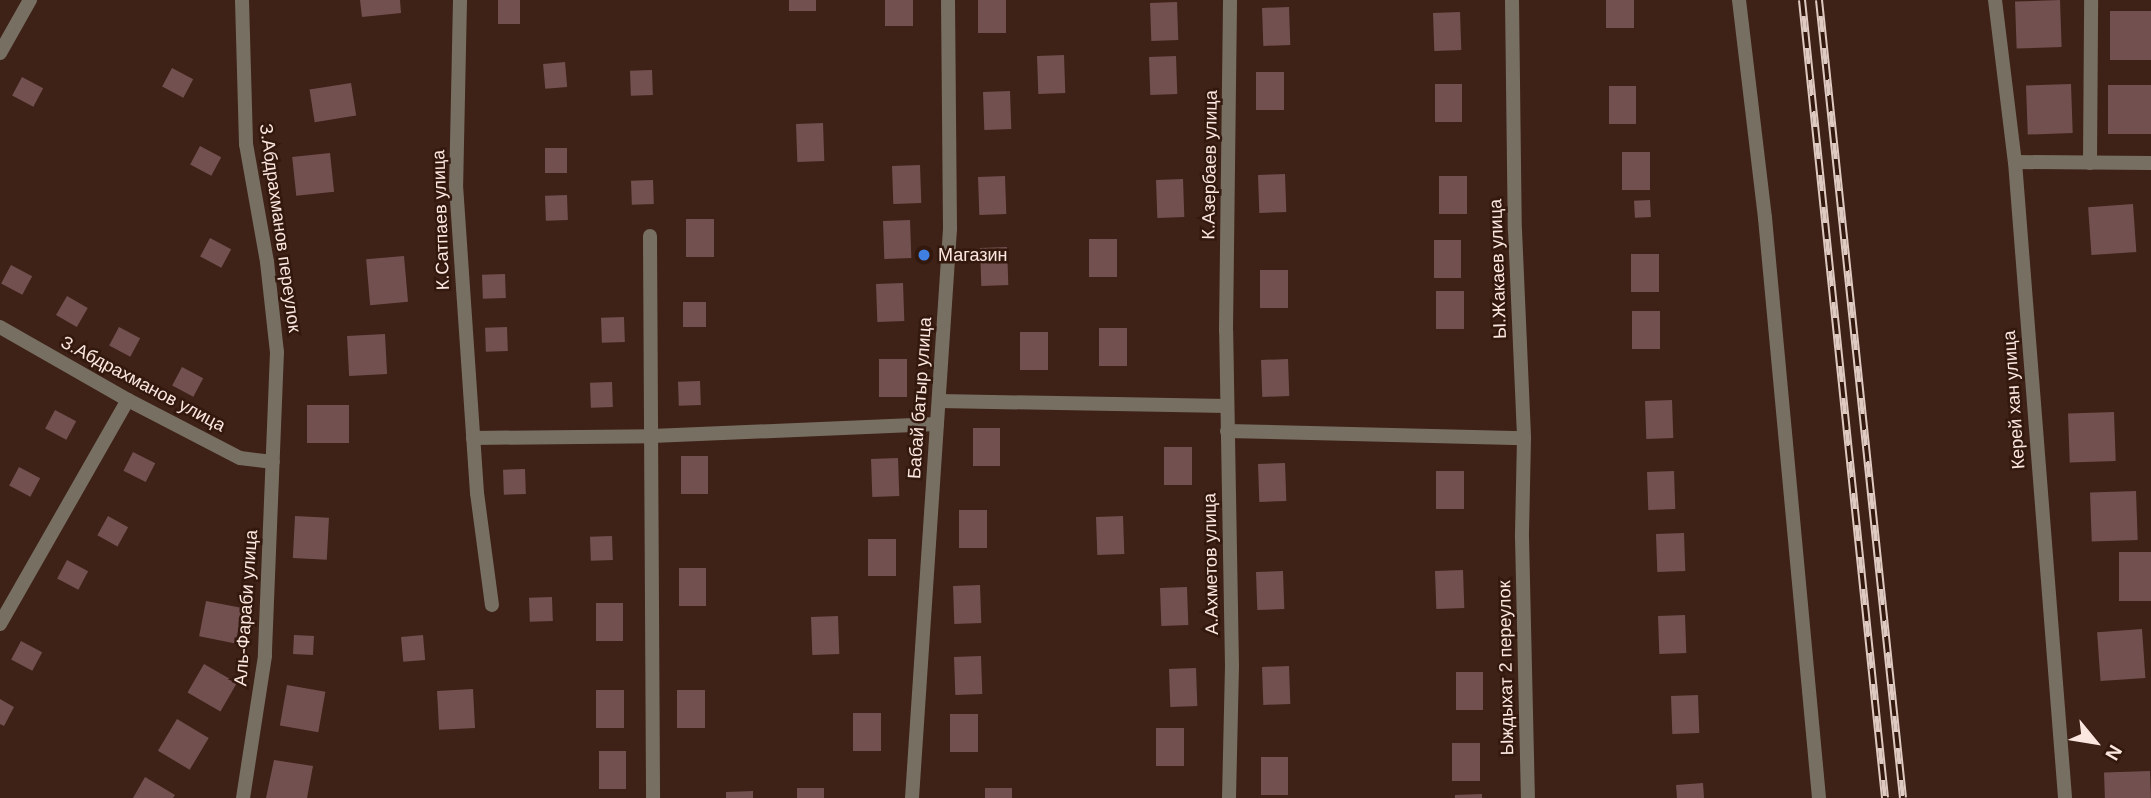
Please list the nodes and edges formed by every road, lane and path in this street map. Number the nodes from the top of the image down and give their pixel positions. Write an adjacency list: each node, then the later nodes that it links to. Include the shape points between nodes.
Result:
1 (30, 0): 10 (street)
2 (242, 0): 25 (street, З.Абдрахманов переулок, via 246,144 277,352)
3 (460, 0): 23 (street, К.Сатпаев улица, via 456,186)
4 (948, 0): 18 (street, Бабай батыр улица, via 950,229)
5 (1230, 0): 16 (street, К.Азербаев улица)
6 (1512, 0): 24 (street, Ы.Жакаев улица)
7 (1740, 0): 34 (street, via 1765,218)
8 (1995, 0): 11 (street, Керей хан улица)
9 (2091, 0): 12 (street)
10 (0, 53)
11 (2015, 162): 12 (street); 35 (street, Керей хан улица)
12 (2090, 163): 13 (street)
13 (2151, 163)
14 (650, 236): 22 (street)
15 (0, 327): 17 (street, З.Абдрахманов улица)
16 (1226, 330): 19 (street, А.Ахметов улица)
17 (128, 400): 25 (street, З.Абдрахманов улица, via 240,458); 28 (street)
18 (939, 401): 19 (street); 20 (street, Бабай батыр улица)
19 (1227, 406): 21 (street, А.Ахметов улица)
20 (937, 424): 22 (street); 31 (street, Бабай батыр улица)
21 (1227, 431): 24 (street); 32 (street, А.Ахметов улица, via 1232,666)
22 (652, 436): 23 (street); 30 (street)
23 (473, 438): 27 (street, К.Сатпаев улица)
24 (1524, 438): 26 (street, Ы.Жакаев улица)
25 (273, 462): 29 (street, Аль-Фараби улица, via 265,656)
26 (1522, 537): 33 (street, Ыждыхат 2 переулок)
27 (492, 605)
28 (0, 624)
29 (243, 798)
30 (653, 798)
31 (912, 798)
32 (1229, 798)
33 (1528, 798)
34 (1818, 798)
35 (2065, 798)

